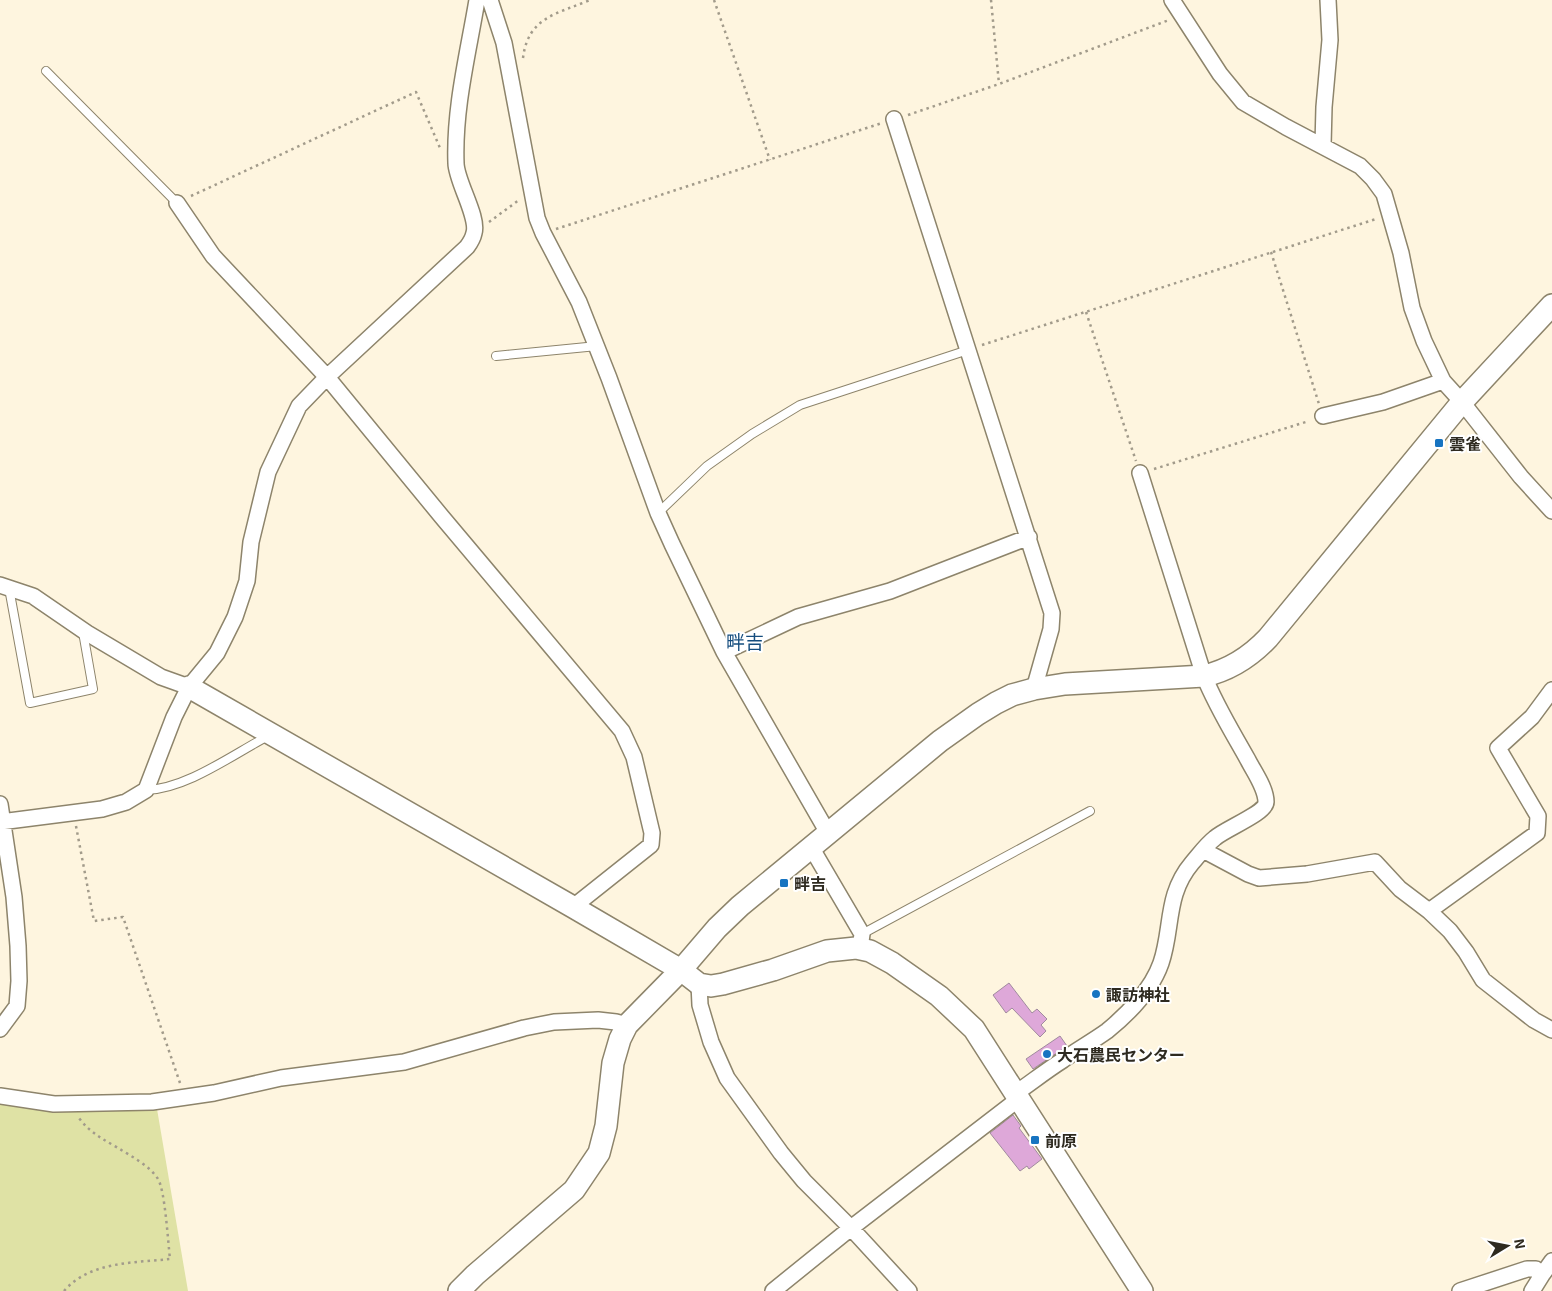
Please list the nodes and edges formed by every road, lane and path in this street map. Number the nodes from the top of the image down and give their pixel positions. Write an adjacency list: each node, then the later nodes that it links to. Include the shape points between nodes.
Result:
1 (477, 0): 15 (street, via 460,96)
2 (490, 0): 10 (street)
3 (590, 0): 10 (path, via 542,21 531,32 524,50 522,70)
4 (714, 0): 14 (path)
5 (991, 0): 11 (path)
6 (1172, 0): 8 (street)
7 (1328, 0): 13 (street, via 1330,40)
8 (1181, 16): 11 (path); 13 (street, via 1243,102)
9 (46, 71): 17 (lane)
10 (512, 82): 16 (street)
11 (999, 84): 12 (path)
12 (894, 119): 14 (path); 25 (street)
13 (1323, 145): 18 (street, via 1360,166 1373,179 1384,194)
14 (770, 160): 20 (path)
15 (456, 166): 17 (path, via 443,156 416,92); 19 (street)
16 (533, 191): 19 (path); 20 (street)
17 (177, 203): 27 (street, via 213,256)
18 (1390, 214): 21 (path); 28 (street, via 1412,308)
19 (475, 232): 27 (street, via 468,247)
20 (543, 233): 24 (street, via 579,302)
21 (1271, 252): 23 (path); 30 (path)
22 (1552, 305): 29 (street)
23 (1086, 312): 25 (path); 31 (path)
24 (597, 346): 26 (lane); 33 (street)
25 (968, 350): 33 (lane, via 800,405 707,466); 34 (street)
26 (496, 356)
27 (327, 377): 39 (street, via 299,406 268,472 251,542 247,581 235,617 217,653); 51 (street, via 622,730 634,757 652,833 651,845)
28 (1443, 381): 29 (street); 30 (street, via 1383,402)
29 (1462, 402): 32 (street); 38 (street, via 1256,651 1235,666)
30 (1323, 416): 31 (path)
31 (1140, 473): 38 (street)
32 (1552, 511)
33 (658, 513): 37 (street)
34 (1029, 537): 37 (street, via 890,591 798,617); 40 (street, via 1052,613 1051,629)
35 (4, 586): 36 (street, via 33,596); 36 (lane, via 30,703 93,689)
36 (83, 630): 39 (street, via 161,677)
37 (724, 652): 48 (street)
38 (1204, 676): 40 (street, via 1065,684); 50 (street, via 1258,779 1266,804 1252,817 1214,838)
39 (189, 687): 42 (street); 43 (street)
40 (1034, 689): 48 (street, via 1012,695 962,724)
41 (1552, 690): 52 (street, via 1532,717 1498,748 1538,816 1537,833)
42 (271, 734): 43 (lane, via 184,782 160,790); 51 (street)
43 (146, 790): 46 (street, via 126,802)
44 (0, 804): 47 (street)
45 (1090, 811): 53 (lane)
46 (73, 813): 47 (street); 61 (path, via 94,921 123,917)
47 (2, 822): 57 (street, via 14,897 19,981 16,1006)
48 (828, 833): 49 (street)
49 (811, 847): 53 (street); 54 (street, via 723,922)
50 (1203, 850): 52 (street, via 1259,878 1307,874 1374,862 1400,889); 60 (street, via 1183,874 1172,901 1167,943 1161,965 1151,983 1130,1010 1108,1030)
51 (573, 907): 54 (street)
52 (1429, 911): 58 (street, via 1450,931 1483,980)
53 (861, 941): 55 (street, via 856,948 828,951 723,984); 60 (street, via 870,951 939,996 960,1015 974,1029)
54 (681, 970): 55 (street); 56 (street)
55 (700, 984): 63 (street, via 700,1005 705,1023 727,1078 804,1181)
56 (626, 1025): 61 (street, via 598,1020 554,1022 404,1062 281,1078); 67 (street, via 613,1063 606,1126 599,1153 586,1175 574,1190)
57 (0, 1029)
58 (1552, 1030)
59 (0, 1096): 62 (street, via 54,1104)
60 (1018, 1096): 63 (street); 70 (street)
61 (185, 1098): 62 (street, via 152,1102)
62 (72, 1103): 66 (path, via 86,1128 157,1177 170,1259 96,1269 81,1276)
63 (851, 1228): 68 (street); 69 (street)
64 (1552, 1261): 65 (street)
65 (1542, 1275): 71 (street, via 1527,1269); 72 (street)
66 (64, 1291)
67 (459, 1291)
68 (772, 1291)
69 (909, 1291)
70 (1142, 1291)
71 (1460, 1291)
72 (1532, 1291)

